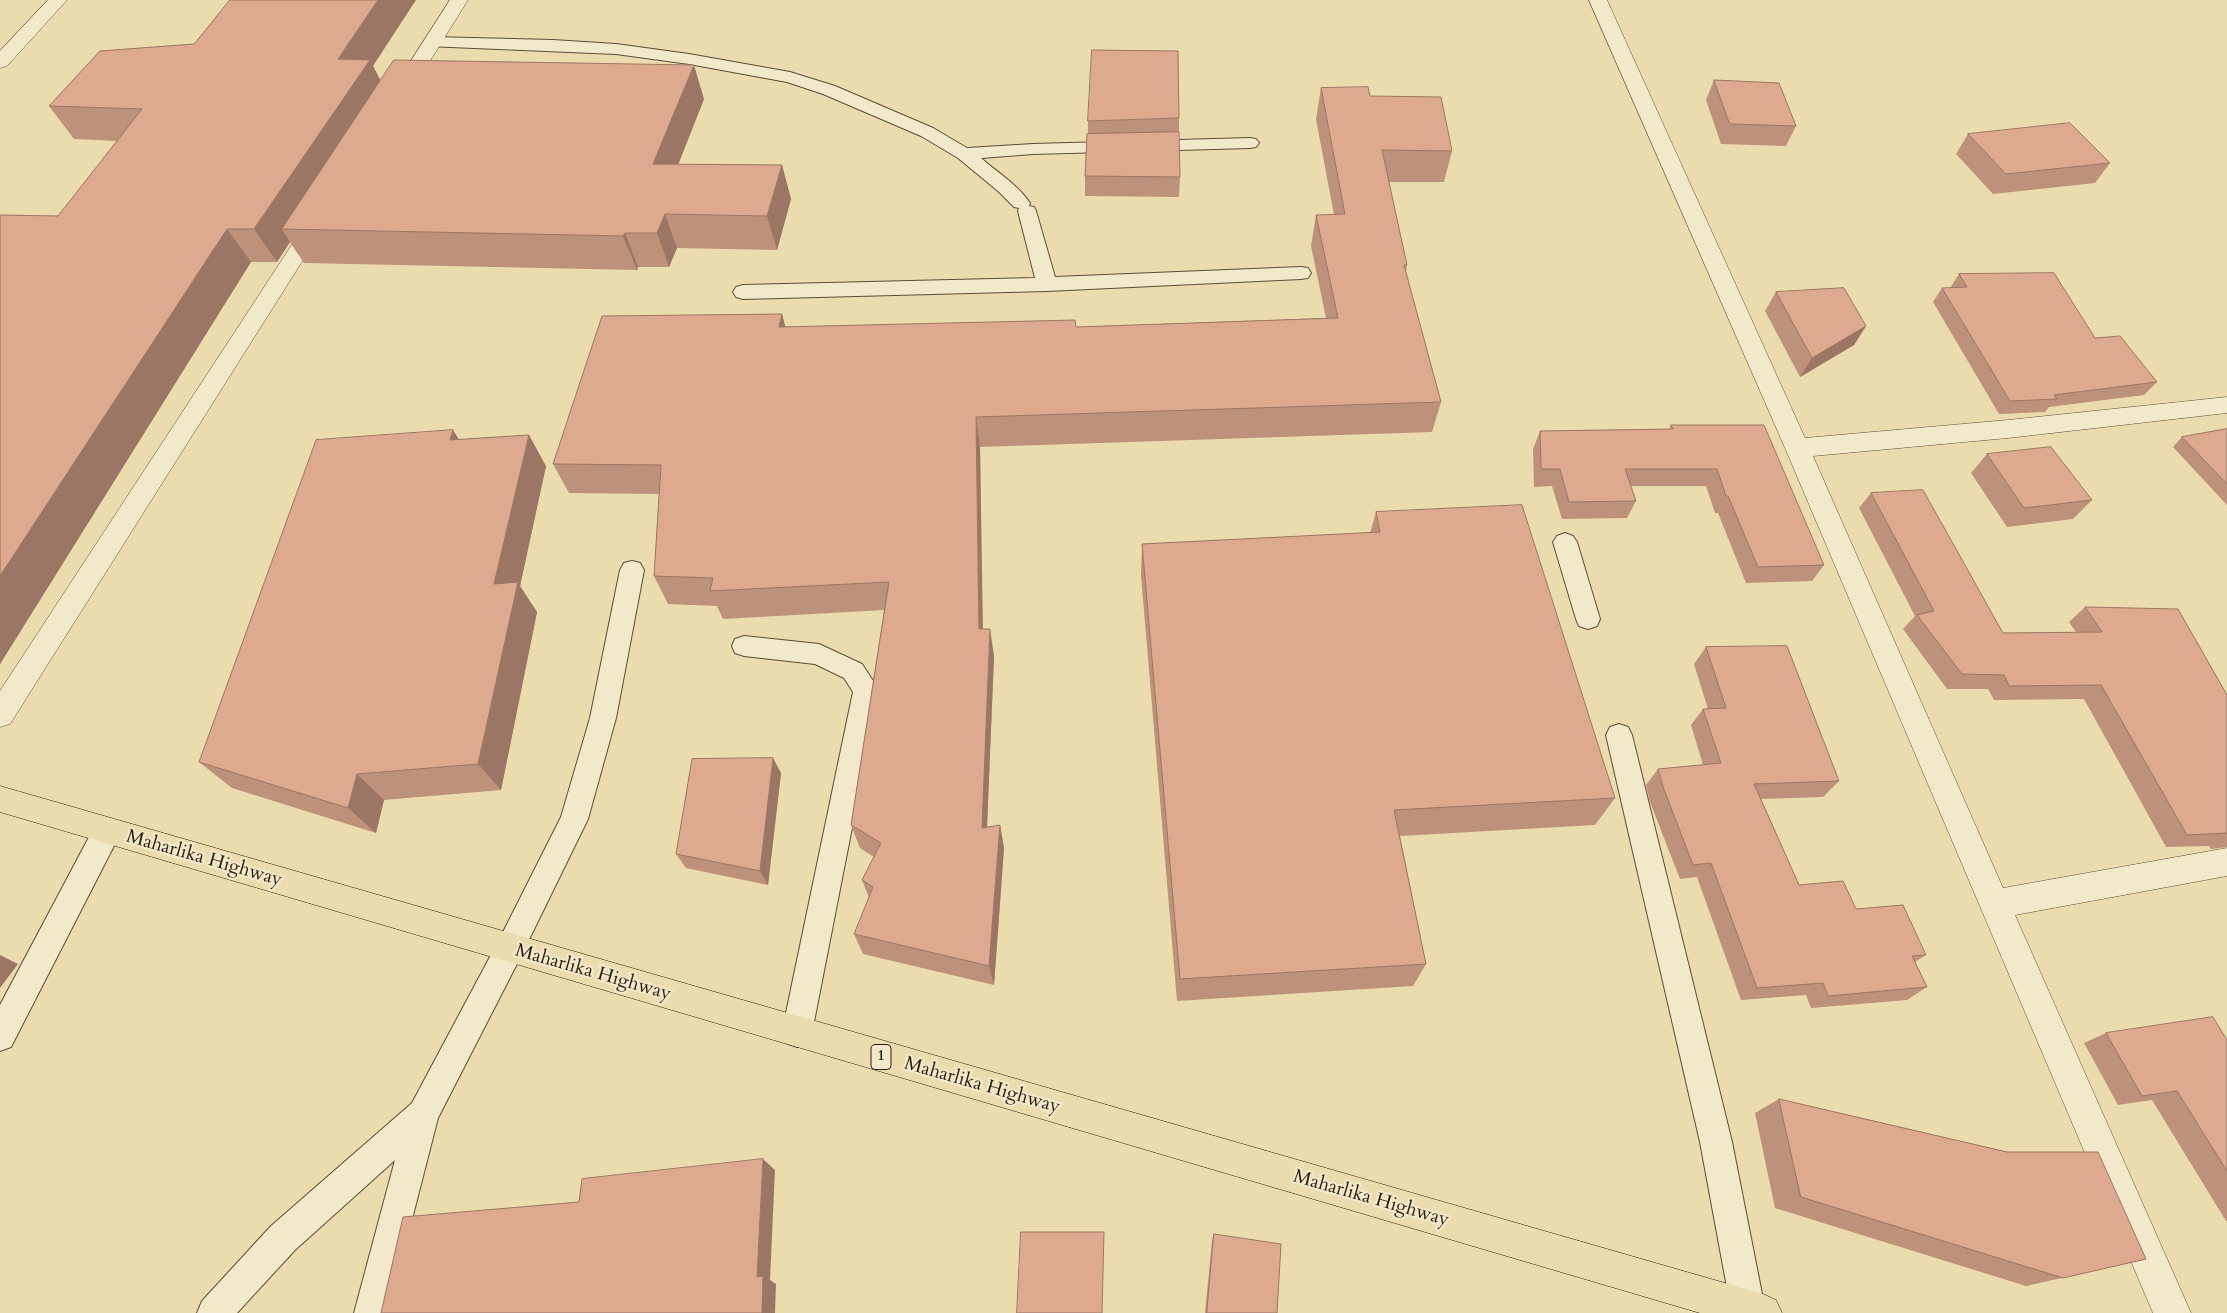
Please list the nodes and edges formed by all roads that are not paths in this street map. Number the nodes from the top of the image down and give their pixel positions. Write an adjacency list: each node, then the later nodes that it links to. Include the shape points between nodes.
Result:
1 (58, 0): 5 (street)
2 (459, 0): 4 (street)
3 (1598, 0): 14 (street)
4 (433, 42): 6 (street); 8 (lane, via 616,49 790,77 883,112)
5 (0, 62)
6 (391, 109)
7 (1250, 143): 8 (lane)
8 (964, 154): 11 (lane, via 1024,207)
9 (326, 208): 19 (street)
10 (1301, 272): 11 (lane)
11 (1047, 284): 12 (lane)
12 (743, 292)
13 (2227, 405): 14 (street)
14 (1797, 448): 24 (street)
15 (1565, 542): 17 (lane)
16 (632, 570): 25 (lane, via 603,718 574,819)
17 (1588, 619)
18 (744, 646): 26 (lane, via 819,654 853,671 866,690)
19 (0, 715)
20 (1619, 735): 29 (lane)
21 (0, 799): 22 (main road, Maharlika Highway / 1)
22 (107, 831): 25 (main road, Maharlika Highway / 1); 27 (lane)
23 (2227, 862): 24 (street)
24 (1993, 904): 32 (street)
25 (510, 948): 26 (main road, Maharlika Highway / 1); 28 (lane)
26 (797, 1032): 29 (main road, Maharlika Highway / 1)
27 (0, 1036)
28 (423, 1114): 30 (lane, via 283,1238); 31 (lane)
29 (1756, 1311)
30 (214, 1313)
31 (371, 1313)
32 (2172, 1313)

